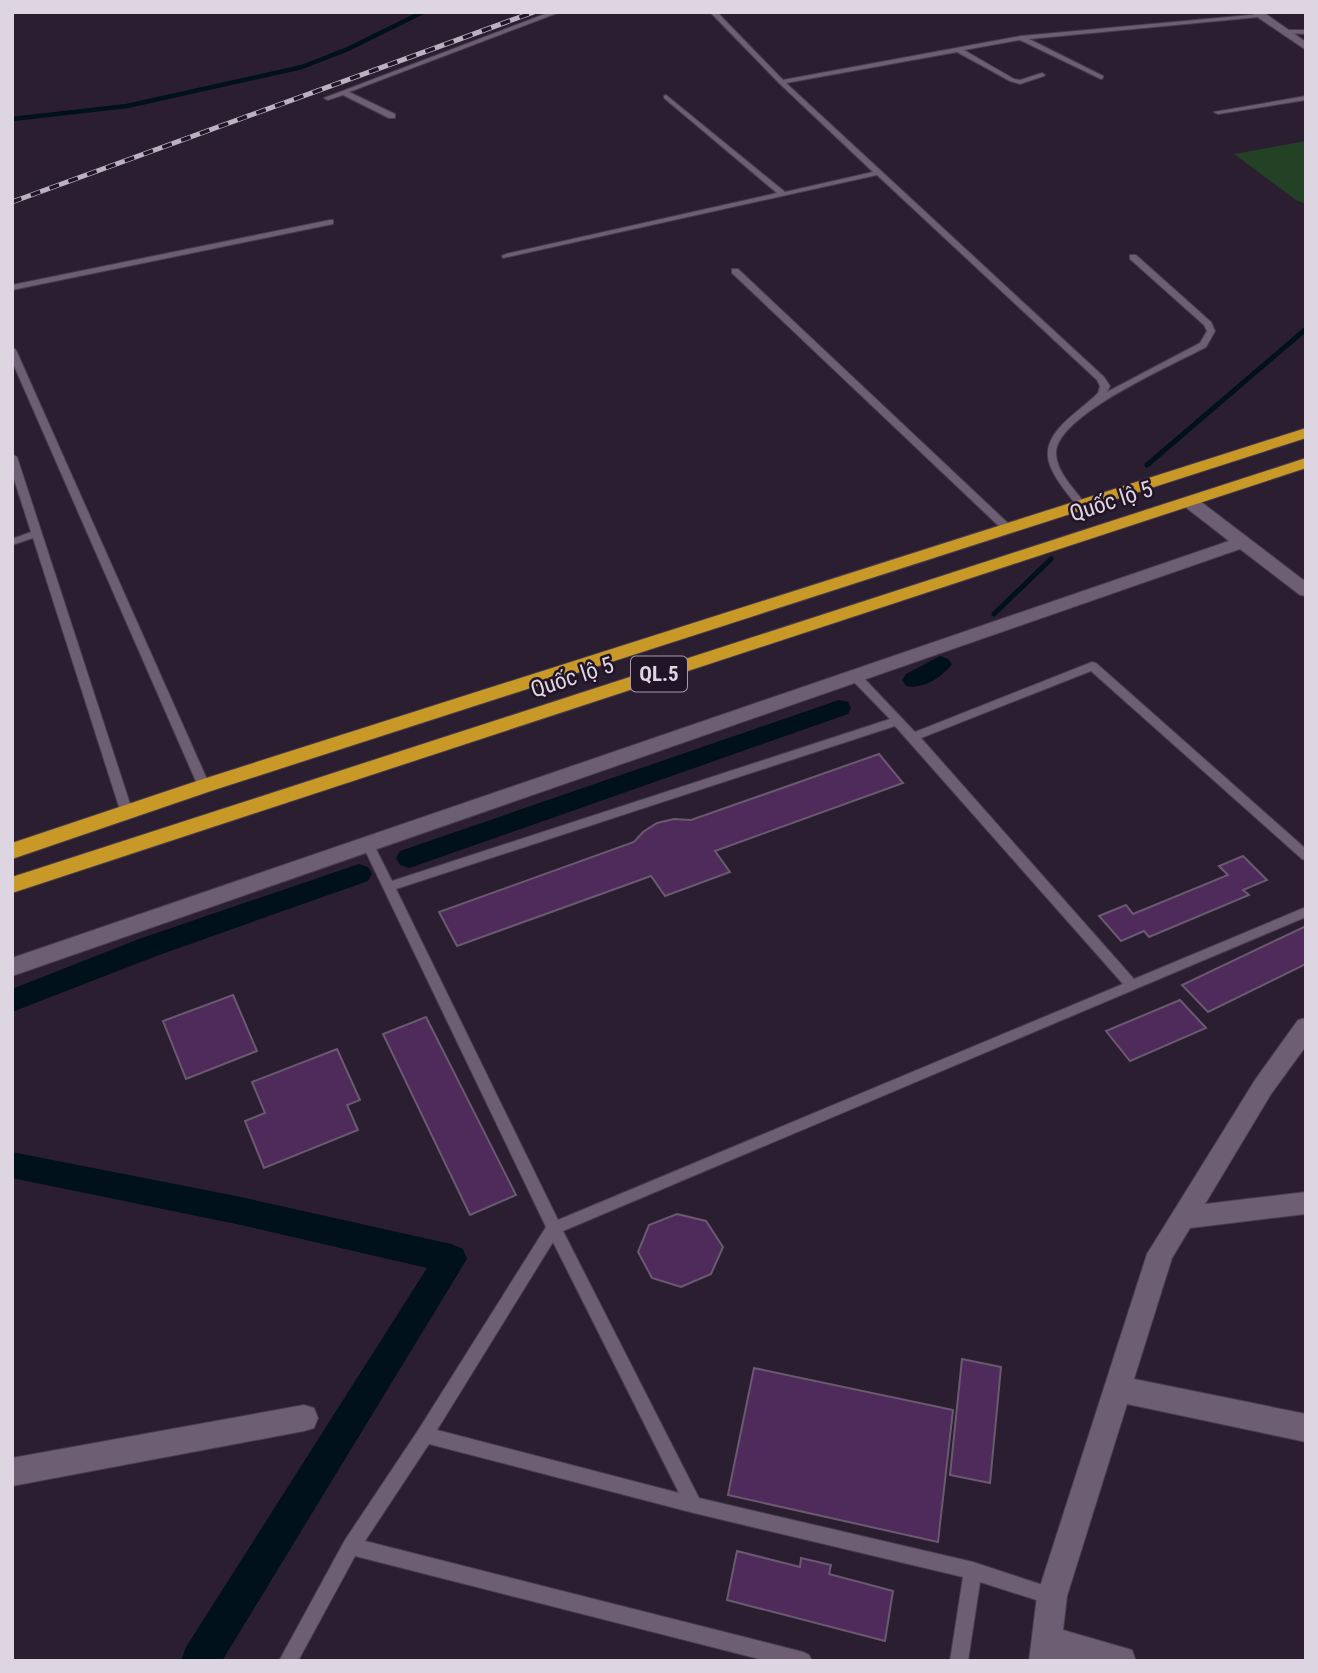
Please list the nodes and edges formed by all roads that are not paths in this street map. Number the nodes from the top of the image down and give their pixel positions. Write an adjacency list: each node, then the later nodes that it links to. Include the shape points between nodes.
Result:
1 (557, 12): 12 (lane)
2 (713, 12): 11 (lane)
3 (1257, 14): 4 (street); 6 (lane)
4 (1283, 32): 5 (lane); 7 (street)
5 (1306, 32)
6 (1021, 38): 8 (lane); 10 (lane)
7 (1306, 47)
8 (957, 49): 9 (lane, via 1012,80); 11 (lane)
9 (1042, 75)
10 (1101, 77)
11 (781, 82): 18 (lane)
12 (344, 92): 14 (lane); 17 (lane)
13 (666, 97): 19 (lane)
14 (328, 98)
15 (1306, 98): 16 (lane)
16 (1218, 112)
17 (392, 116)
18 (878, 173): 19 (lane); 26 (lane, via 1101,379 1105,386)
19 (783, 194): 21 (lane)
20 (330, 222): 24 (lane)
21 (506, 256)
22 (1133, 257): 26 (lane, via 1211,331 1203,345)
23 (736, 271): 32 (lane)
24 (12, 288)
25 (12, 350): 40 (lane)
26 (1097, 401): 31 (lane, via 1060,433 1051,452)
27 (1306, 433): 31 (highway, Quốc lộ 5 / QL.5)
28 (12, 457): 33 (lane)
29 (1306, 463): 30 (highway, Quốc lộ 5 / QL.5)
30 (1190, 502): 35 (street); 45 (highway, Quốc lộ 5 / QL.5)
31 (1080, 504): 32 (highway, Quốc lộ 5 / QL.5)
32 (1007, 528): 40 (highway, Quốc lộ 5 / QL.5)
33 (38, 533): 34 (lane); 41 (lane)
34 (12, 542)
35 (1242, 542): 36 (street); 37 (street)
36 (1306, 591)
37 (855, 676): 38 (lane); 42 (street)
38 (897, 720): 39 (lane); 46 (lane)
39 (913, 737): 44 (lane, via 1092,666); 49 (lane)
40 (204, 786): 41 (highway, Quốc lộ 5 / QL.5)
41 (127, 813): 43 (highway, Quốc lộ 5 / QL.5)
42 (368, 845): 46 (lane); 48 (street)
43 (12, 851)
44 (1306, 856)
45 (12, 885)
46 (390, 886): 53 (lane)
47 (1306, 912): 49 (lane)
48 (12, 967)
49 (1132, 986): 53 (lane)
50 (1306, 1027): 52 (street)
51 (1306, 1203): 52 (street)
52 (1182, 1218): 54 (street, via 1160,1254)
53 (554, 1228): 57 (lane); 59 (lane)
54 (1118, 1389): 56 (street); 62 (street)
55 (304, 1418): 58 (street)
56 (1306, 1428)
57 (425, 1435): 59 (lane); 60 (lane)
58 (12, 1472)
59 (694, 1505): 61 (lane)
60 (351, 1546): 64 (lane); 65 (lane)
61 (973, 1571): 62 (lane); 66 (lane)
62 (1052, 1596): 63 (street)
63 (1045, 1651): 67 (street)
64 (288, 1661)
65 (803, 1661)
66 (960, 1661)
67 (1121, 1661)

